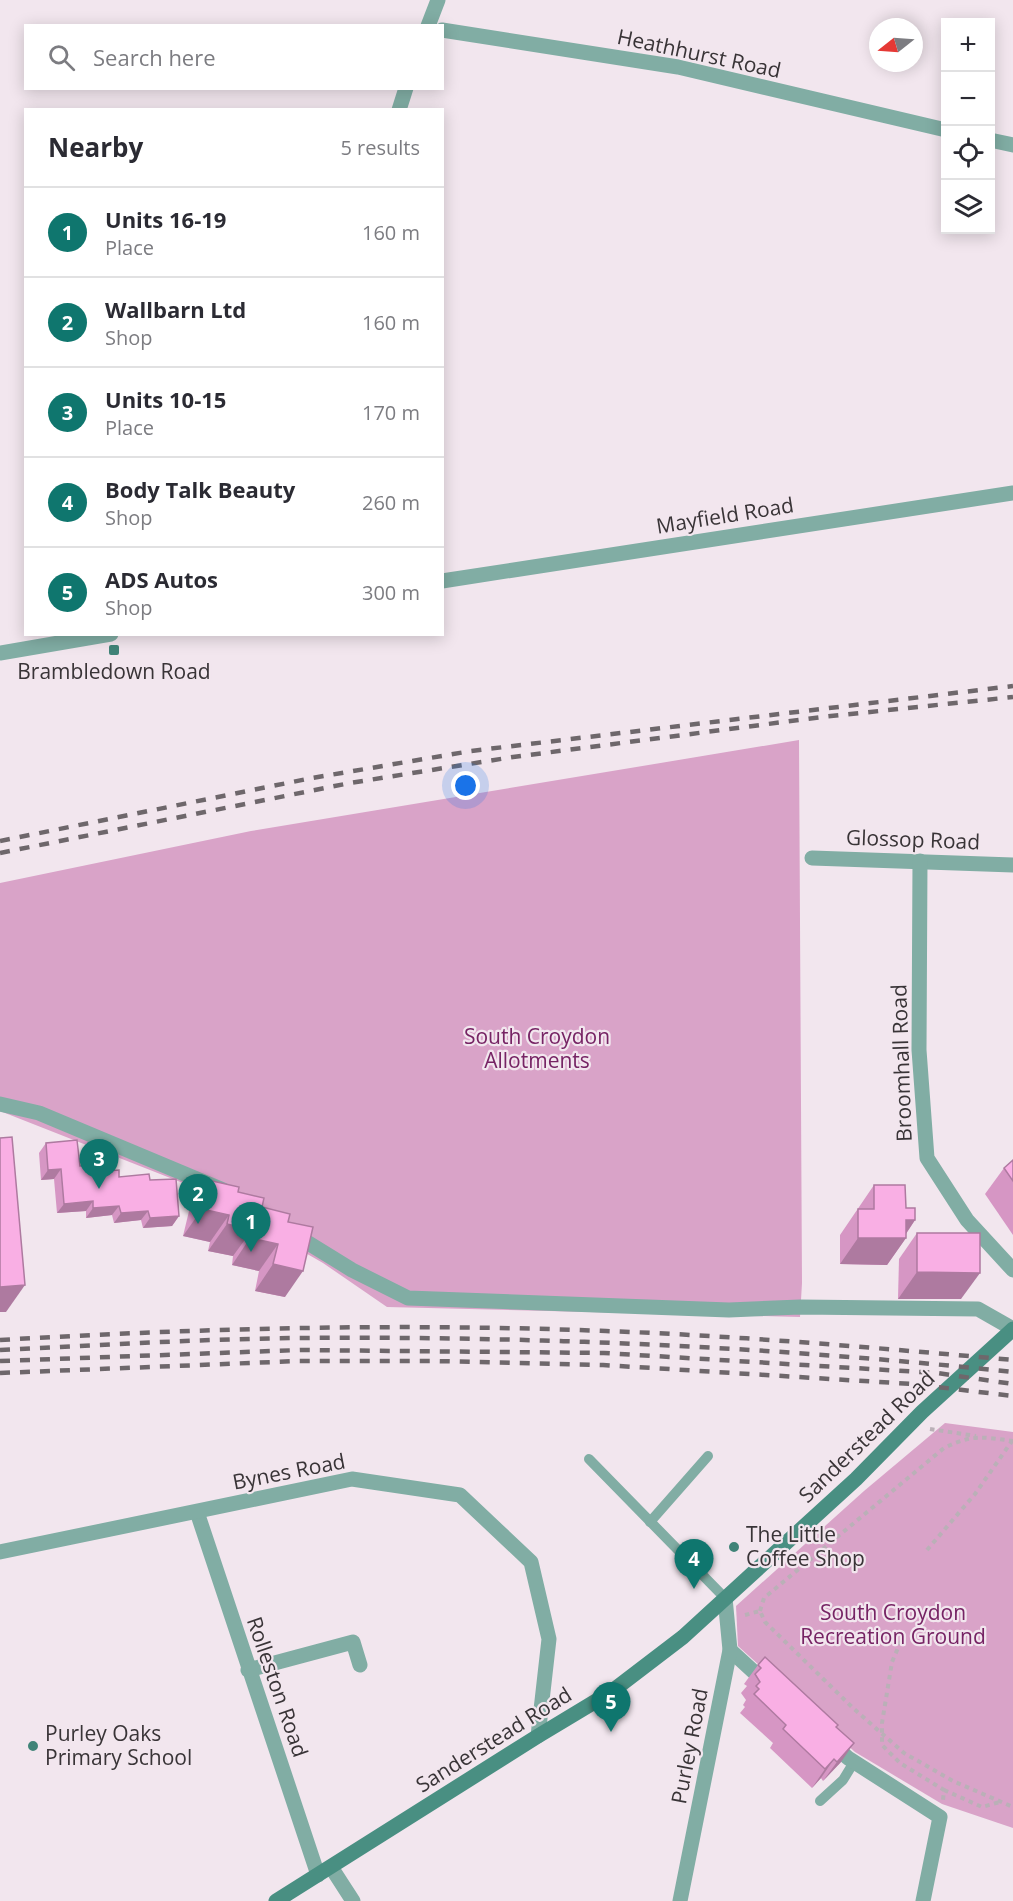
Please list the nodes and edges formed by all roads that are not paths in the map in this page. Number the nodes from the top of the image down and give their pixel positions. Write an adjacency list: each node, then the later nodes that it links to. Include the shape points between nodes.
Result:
1 (438, 0): 2 (street)
2 (429, 24)
3 (444, 30): 6 (street, Heathhurst Road, via 678,67)
4 (405, 90): 5 (street)
5 (400, 108)
6 (941, 129)
7 (995, 141): 8 (street)
8 (1013, 145)
9 (1013, 493): 10 (street, Mayfield Road)
10 (444, 581)
11 (99, 636): 12 (street)
12 (0, 653)
13 (812, 858): 14 (street, Glossop Road)
14 (920, 861): 15 (street, Glossop Road); 19 (street, Broomhall Road, via 919,1050 927,1158 967,1220)
15 (1013, 865)
16 (0, 1104): 17 (street, via 39,1113)
17 (236, 1197)
18 (284, 1228): 20 (street, via 352,1270 408,1298 729,1310 978,1309)
19 (1013, 1270)
20 (1013, 1329): 26 (main road, Sanderstead Road)
21 (708, 1456): 24 (lane)
22 (589, 1459): 24 (lane)
23 (197, 1512): 25 (street, Bynes Road); 29 (street, Rolleston Road); 32 (street, Bynes Road, via 352,1479 460,1495 531,1562 549,1639)
24 (650, 1521): 26 (lane)
25 (0, 1552)
26 (725, 1599): 27 (street, Purley Road); 32 (main road, Sanderstead Road, via 611,1692)
27 (730, 1650): 30 (street); 38 (street, Purley Road)
28 (360, 1665): 29 (street, via 353,1642)
29 (248, 1670): 35 (street, Rolleston Road)
30 (781, 1696)
31 (823, 1735): 33 (street)
32 (538, 1736): 35 (main road, Sanderstead Road)
33 (854, 1762): 34 (lane, via 843,1780); 39 (street, via 940,1817)
34 (820, 1802)
35 (325, 1871): 36 (main road, Sanderstead Road); 37 (street, Rolleston Road)
36 (276, 1901)
37 (353, 1901)
38 (680, 1901)
39 (923, 1901)

